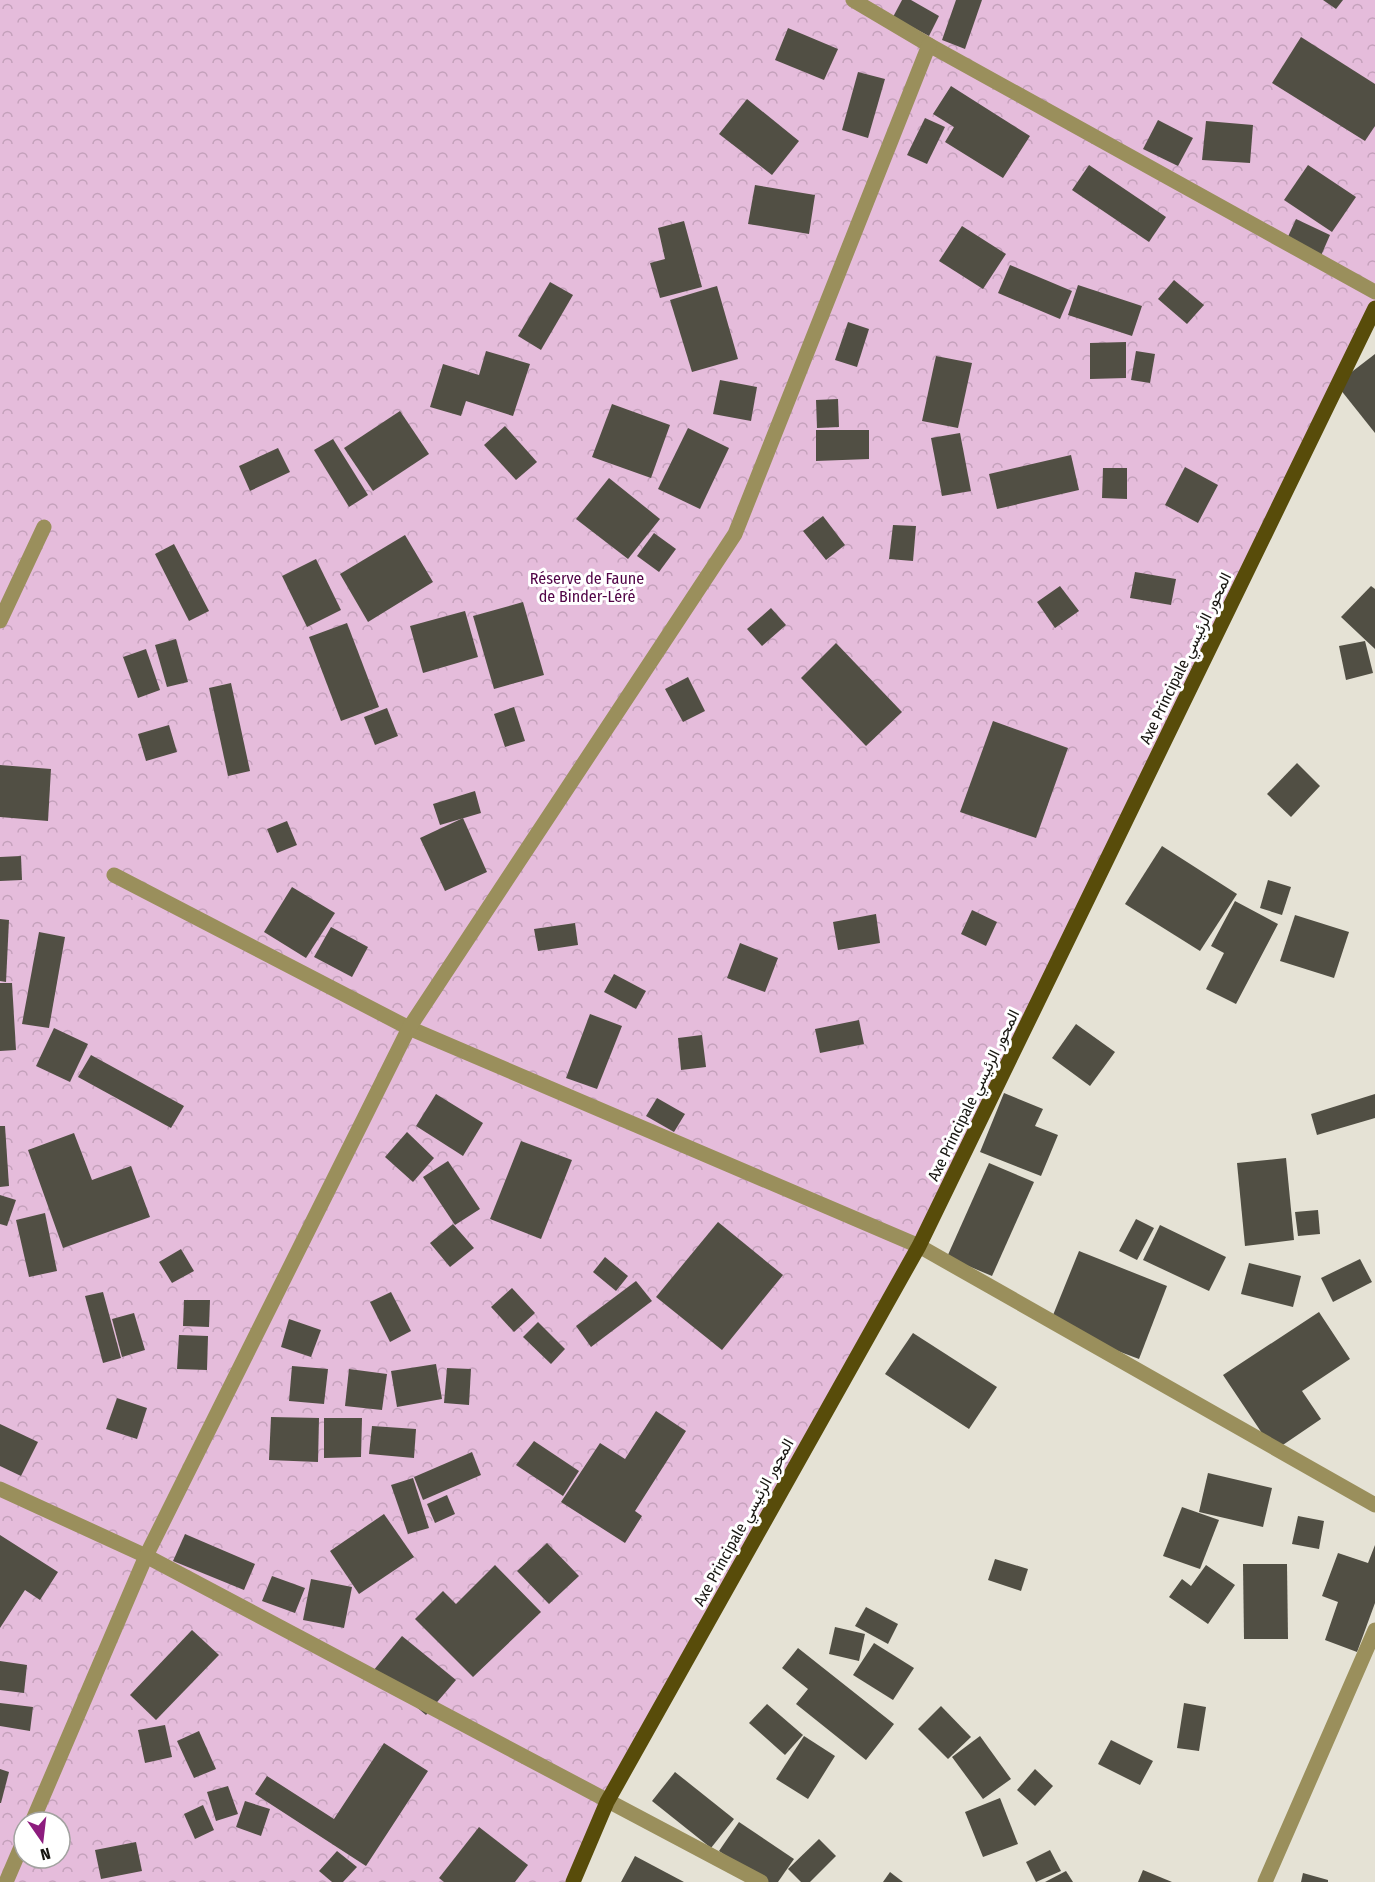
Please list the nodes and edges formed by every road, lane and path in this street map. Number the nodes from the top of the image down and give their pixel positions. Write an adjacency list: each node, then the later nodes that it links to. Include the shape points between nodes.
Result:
1 (853, 0): 2 (street)
2 (929, 45): 3 (street); 8 (street, via 735,534)
3 (1375, 292)
4 (1375, 308): 9 (main road, Axe Principale المحور الرئيسي)
5 (44, 527): 6 (street)
6 (0, 621)
7 (114, 875): 8 (street)
8 (409, 1028): 9 (street); 12 (street)
9 (919, 1246): 11 (street); 14 (main road, Axe Principale المحور الرئيسي)
10 (0, 1489): 12 (street)
11 (1375, 1505)
12 (146, 1556): 14 (street); 15 (street)
13 (1375, 1630): 20 (street)
14 (607, 1802): 18 (main road, Axe Principale المحور الرئيسي); 19 (street)
15 (37, 1810)
16 (12, 1868): 17 (street)
17 (6, 1882)
18 (573, 1882)
19 (760, 1882)
20 (1265, 1882)

